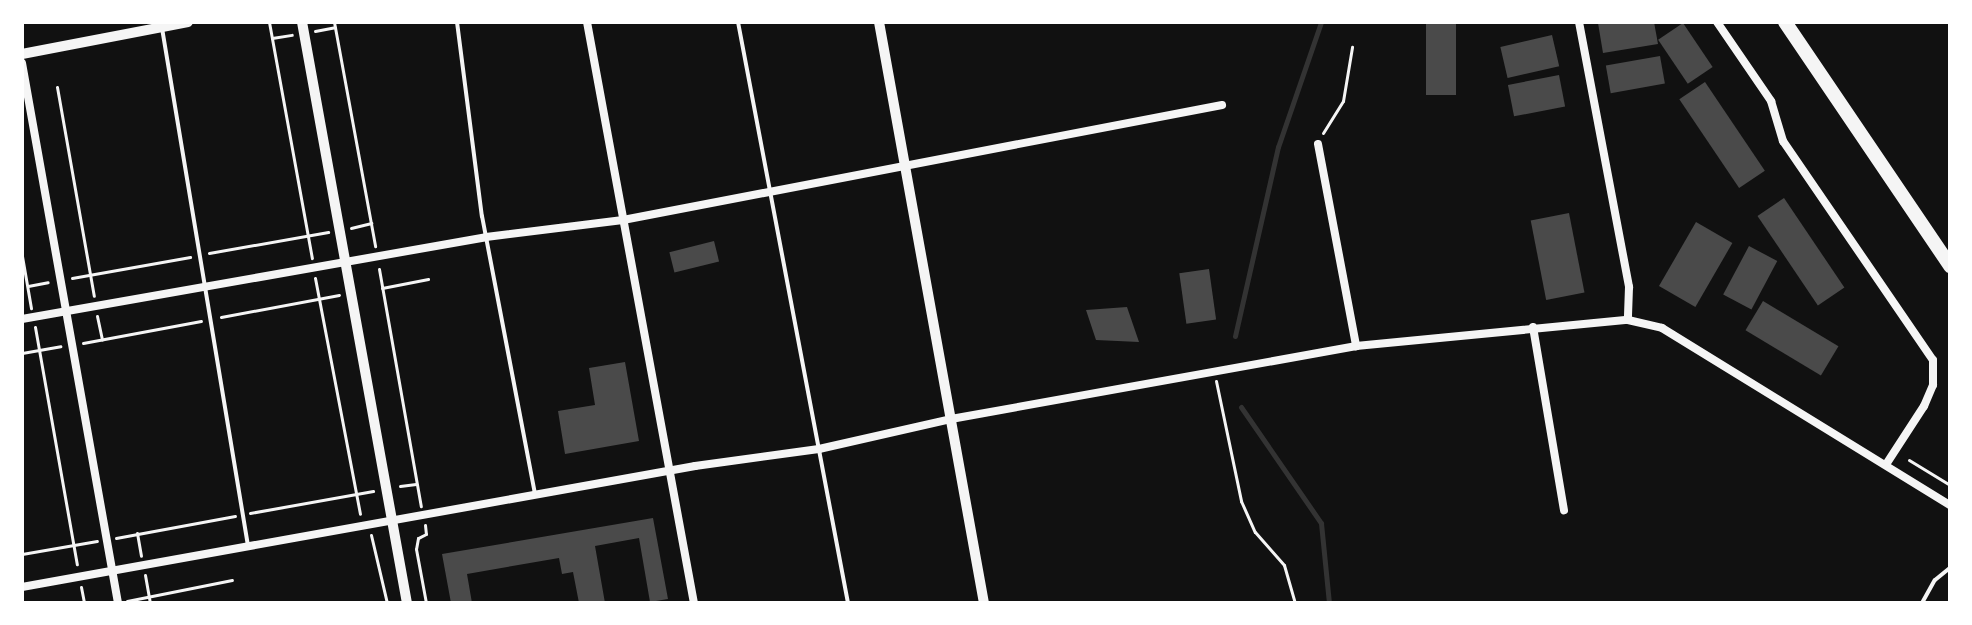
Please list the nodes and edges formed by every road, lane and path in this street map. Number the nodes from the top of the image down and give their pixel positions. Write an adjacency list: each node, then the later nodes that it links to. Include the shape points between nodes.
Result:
1 (188, 22): 12 (street)
2 (269, 22): 26 (path)
3 (302, 22): 25 (street)
4 (334, 22): 24 (path)
5 (457, 22): 22 (lane)
6 (587, 22): 21 (street)
7 (738, 22): 20 (lane)
8 (879, 22): 19 (street)
9 (1579, 22): 38 (street, via 1629,287)
10 (1717, 22): 49 (street, via 1771,101 1783,141 1933,360 1933,385 1924,406)
11 (1785, 22): 27 (highway)
12 (162, 27): 14 (street); 29 (lane)
13 (1352, 47): 18 (path, via 1343,101)
14 (22, 54)
15 (22, 63): 34 (street)
16 (57, 87): 33 (path)
17 (1222, 105): 19 (street)
18 (1318, 144): 42 (street)
19 (905, 165): 20 (street); 46 (street)
20 (770, 193): 21 (street); 47 (lane)
21 (623, 220): 22 (street); 50 (street)
22 (486, 237): 24 (street); 53 (lane)
23 (22, 256): 35 (path)
24 (377, 256): 25 (street); 30 (path)
25 (345, 261): 26 (street); 31 (street)
26 (313, 266): 29 (street); 32 (path)
27 (1950, 266)
28 (428, 279): 30 (path)
29 (206, 287): 33 (street); 37 (lane)
30 (382, 288): 57 (path)
31 (351, 293): 32 (path); 58 (street)
32 (319, 299): 37 (path); 52 (path)
33 (95, 306): 34 (street); 40 (path)
34 (65, 311): 35 (street); 41 (street)
35 (33, 317): 36 (street); 43 (path)
36 (22, 319)
37 (212, 319): 40 (path); 56 (lane)
38 (1628, 320): 39 (street); 49 (street, via 1662,328)
39 (1533, 327): 42 (street); 55 (street)
40 (102, 339): 41 (path)
41 (71, 345): 43 (path); 60 (street)
42 (1356, 346): 45 (street)
43 (38, 350): 44 (path); 61 (path)
44 (22, 353)
45 (1213, 371): 46 (street); 79 (path, via 1241,501 1255,532 1284,565)
46 (951, 419): 47 (street); 78 (street)
47 (819, 449): 50 (street); 77 (lane)
48 (1909, 460): 51 (path)
49 (1887, 463): 54 (street)
50 (670, 470): 53 (street); 76 (street)
51 (1950, 485)
52 (355, 495): 56 (path); 59 (path)
53 (536, 495): 57 (street)
54 (1950, 505)
55 (1564, 510)
56 (243, 514): 60 (path); 62 (lane)
57 (423, 515): 58 (street); 74 (path, via 426,534 418,538 416,549)
58 (392, 518): 59 (street); 73 (street)
59 (365, 523): 62 (street); 72 (path, via 376,545)
60 (106, 540): 61 (path); 66 (street)
61 (74, 545): 63 (path); 65 (path)
62 (248, 546): 66 (street)
63 (22, 554)
64 (1950, 568): 80 (lane, via 1935,580)
65 (78, 571)
66 (113, 571): 69 (street); 71 (street)
67 (232, 580): 71 (path)
68 (80, 582): 70 (path)
69 (22, 587)
70 (84, 603)
71 (117, 603)
72 (387, 603)
73 (407, 603)
74 (426, 603)
75 (688, 603): 76 (lane)
76 (694, 603)
77 (848, 603)
78 (984, 603)
79 (1295, 603)
80 (1922, 603)

